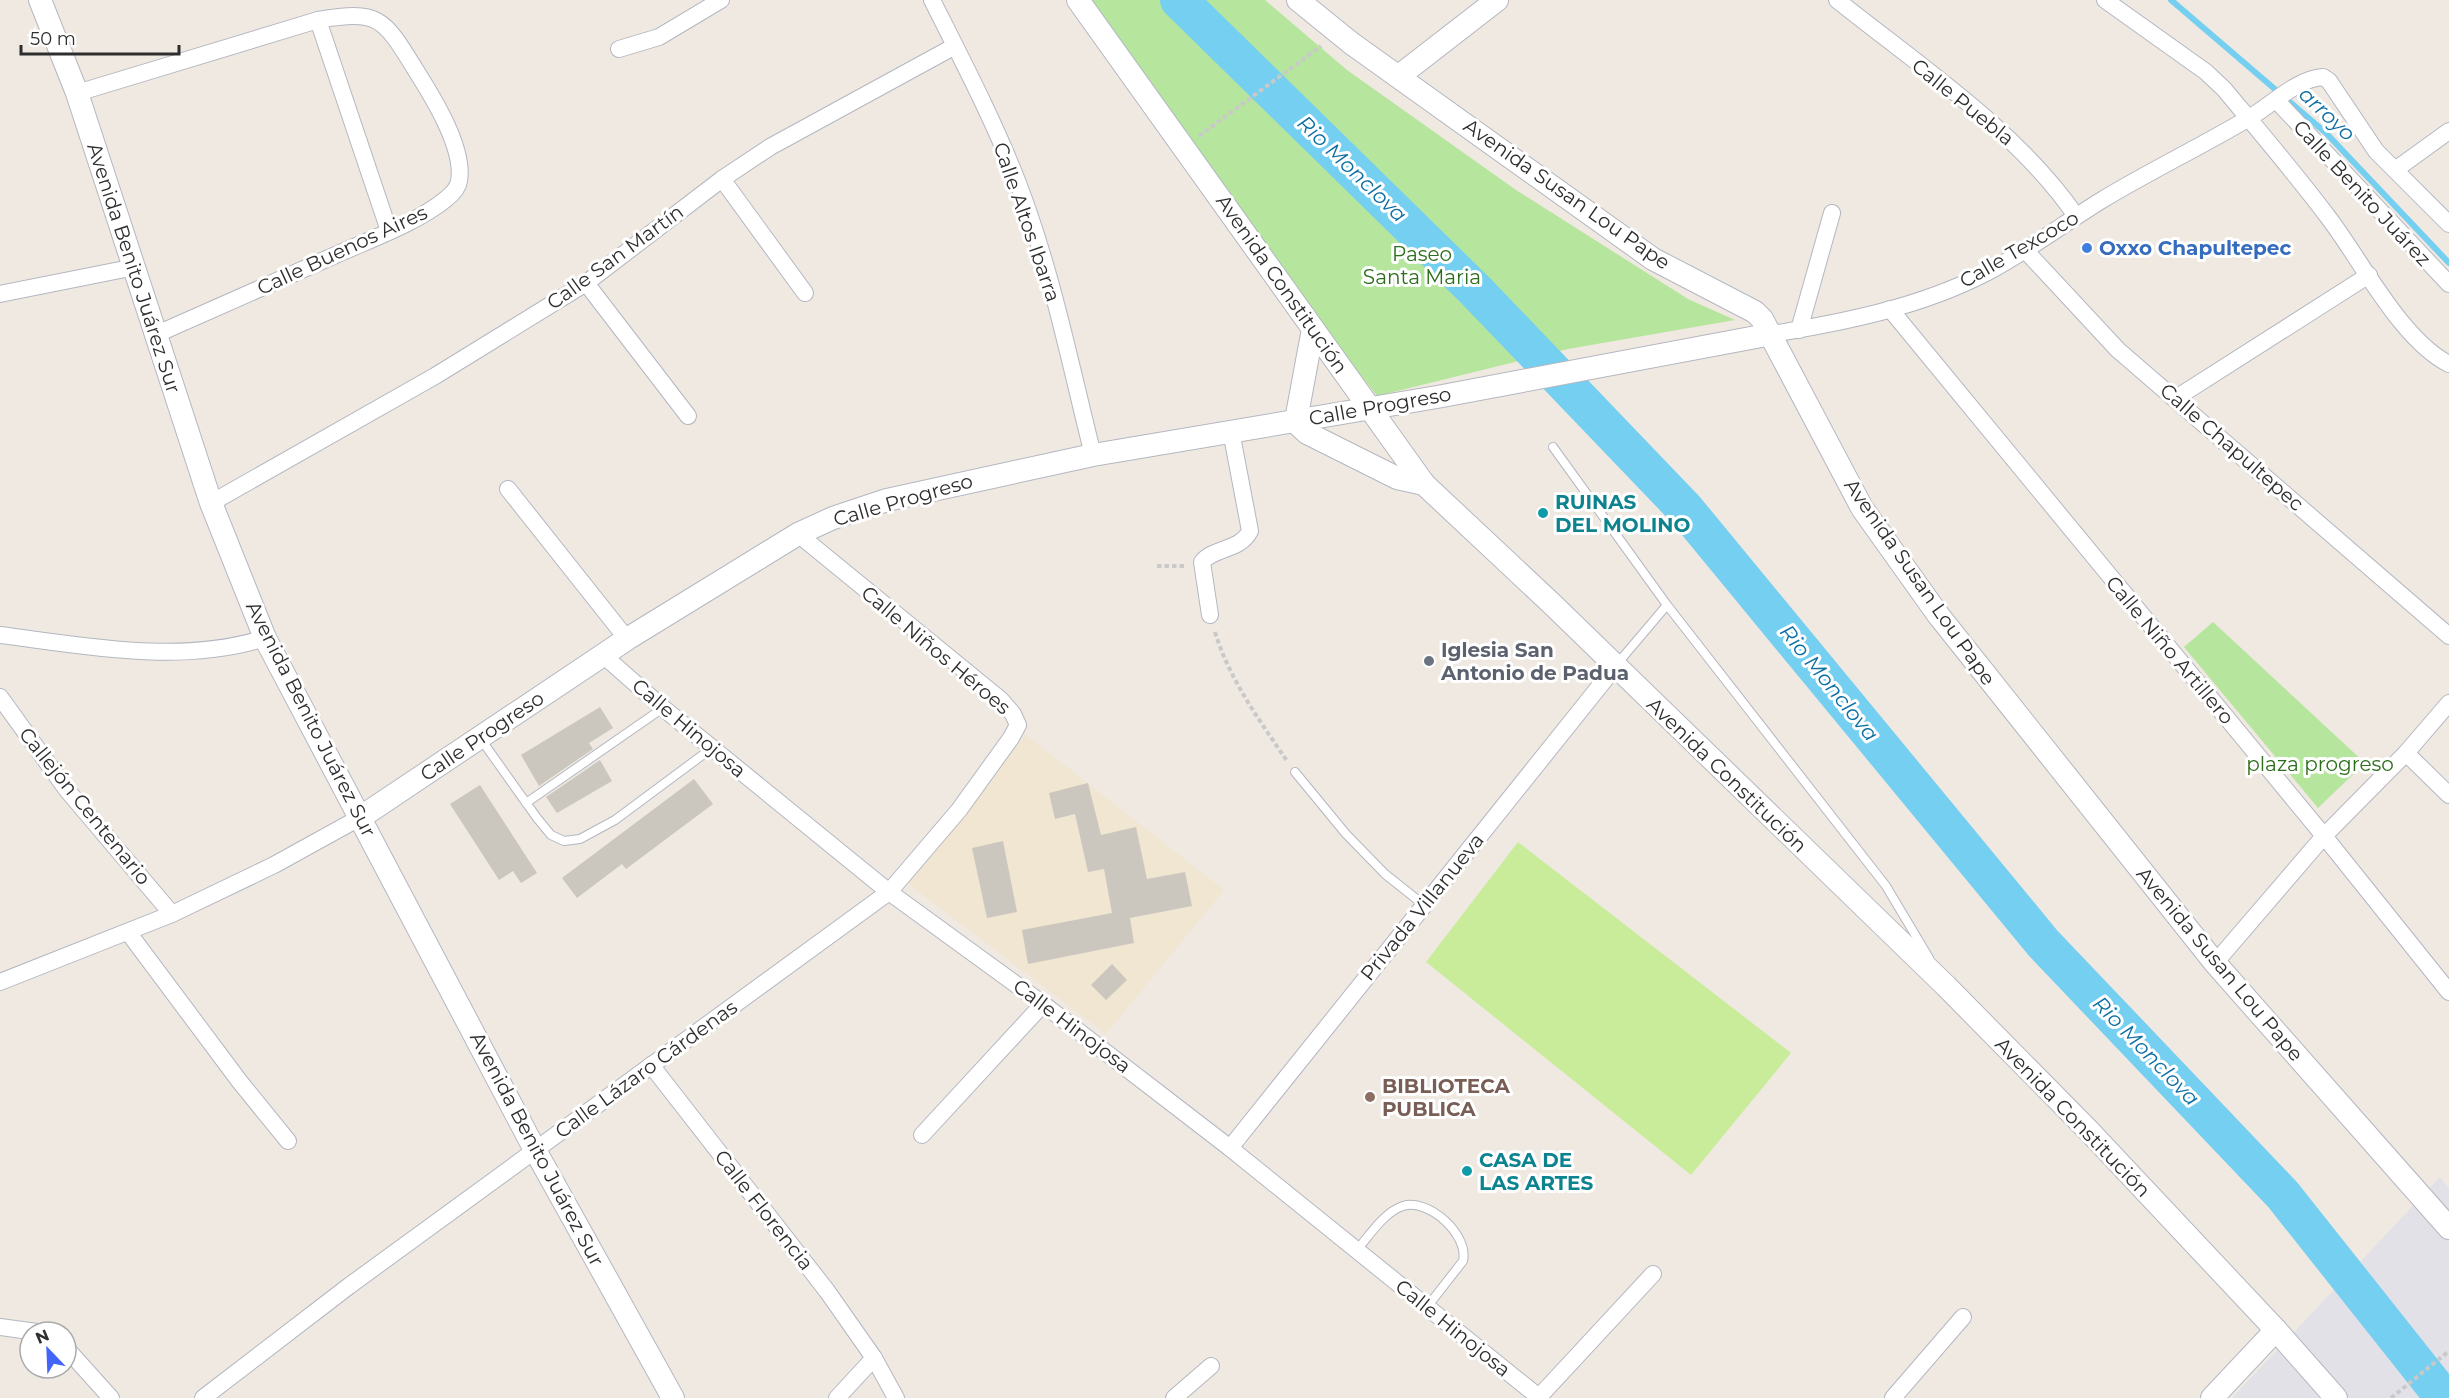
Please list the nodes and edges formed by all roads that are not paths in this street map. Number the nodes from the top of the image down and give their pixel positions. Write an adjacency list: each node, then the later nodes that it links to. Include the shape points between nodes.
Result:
1 (40, 0): 13 (street, Avenida Benito Juárez Sur)
2 (721, 0): 11 (street, via 658,37)
3 (932, 0): 10 (street, Calle Altos Ibarra)
4 (1078, 0): 31 (street, Avenida Constitución)
5 (1298, 0): 12 (street, Avenida Susan Lou Pape)
6 (1497, 0): 12 (street)
7 (1837, 0): 20 (street, Calle Puebla, via 2011,140 2054,183)
8 (2105, 0): 15 (street, via 2206,72)
9 (318, 20): 13 (street, Calle Buenos Aires); 22 (street); 22 (street, Calle Buenos Aires, via 351,14 366,15 383,23 426,87 452,139 460,164 459,183 446,199)
10 (955, 46): 18 (street, Calle San Martín, via 839,108); 42 (street, Calle Altos Ibarra, via 988,113 1045,264)
11 (619, 49)
12 (1399, 76): 34 (street, Avenida Susan Lou Pape, via 1653,259 1755,312)
13 (77, 93): 24 (street, Avenida Benito Juárez Sur)
14 (2277, 101): 15 (street, Calle Benito Juárez); 17 (street, Calle Benito Juárez, via 2302,82 2323,76 2362,133); 27 (street, Calle Benito Juárez)
15 (2249, 118): 20 (street, Calle Texcoco); 25 (street)
16 (2449, 131): 17 (street)
17 (2395, 170): 21 (street, Calle Benito Juárez)
18 (722, 179): 26 (street, Calle San Martín); 28 (street)
19 (1832, 213): 32 (street)
20 (2076, 216): 23 (street, Calle Texcoco)
21 (2449, 224)
22 (389, 231): 33 (street, Calle Buenos Aires)
23 (2024, 249): 30 (street, Calle Texcoco, via 1986,273); 36 (street, Calle Chapultepec, via 2118,350)
24 (135, 267): 29 (street); 33 (street, Avenida Benito Juárez Sur)
25 (2369, 275): 35 (street, via 2395,314); 36 (street)
26 (586, 283): 38 (street); 45 (street, Calle San Martín, via 435,376)
27 (2449, 284)
28 (805, 293)
29 (0, 294)
30 (1890, 309): 32 (street, Calle Texcoco); 65 (street, Calle Niño Artillero)
31 (1313, 329): 37 (street, Avenida Constitución); 39 (street)
32 (1799, 330): 34 (street, Calle Texcoco)
33 (157, 334): 45 (street, Avenida Benito Juárez Sur)
34 (1772, 334): 37 (street, Calle Progreso); 70 (street, Avenida Susan Lou Pape, via 1862,507 1945,624)
35 (2449, 364)
36 (2176, 398): 50 (street, Calle Chapultepec)
37 (1371, 409): 39 (street, Calle Progreso); 43 (street, Avenida Constitución)
38 (688, 416)
39 (1295, 420): 40 (street, Calle Progreso); 43 (street, via 1307,433 1396,478)
40 (1231, 431): 42 (street, Calle Progreso); 48 (street, via 1250,531 1244,541 1209,556 1201,566)
41 (1553, 447): 47 (lane)
42 (1093, 456): 46 (street, Calle Progreso, via 887,500)
43 (1424, 484): 54 (street, Avenida Constitución)
44 (508, 489): 52 (street)
45 (211, 503): 51 (street, Avenida Benito Juárez Sur)
46 (798, 534): 52 (street, Calle Progreso); 66 (street, Calle Niños Héroes, via 1001,700 1017,720 1016,731 978,785)
47 (1667, 605): 54 (lane); 72 (lane, via 1886,886)
48 (1210, 615)
49 (0, 635): 51 (street, via 111,649 190,651 223,649)
50 (2449, 636)
51 (266, 638): 64 (street, Avenida Benito Juárez Sur)
52 (627, 639): 53 (street, Calle Progreso)
53 (603, 655): 57 (street, Calle Hinojosa); 58 (street, Calle Progreso)
54 (1615, 667): 67 (street, Privada Villanueva); 72 (street, Avenida Constitución)
55 (0, 698): 68 (street, Callejón Centenario, via 67,790)
56 (2449, 703): 60 (street)
57 (663, 708): 59 (street, Calle Hinojosa); 63 (lane)
58 (480, 738): 63 (lane); 64 (street, Calle Progreso)
59 (712, 748): 63 (lane, via 615,820 580,839 564,841 551,835); 66 (street, Calle Hinojosa)
60 (2406, 753): 62 (street); 65 (street)
61 (1294, 772): 67 (lane, via 1385,874)
62 (2449, 795)
63 (526, 802)
64 (361, 817): 68 (street, Calle Progreso); 79 (street, Avenida Benito Juárez Sur)
65 (2324, 836): 70 (street); 73 (street, Calle Niño Artillero)
66 (889, 892): 74 (street, Calle Hinojosa); 75 (street, Calle Lázaro Cárdenas)
67 (1424, 905): 78 (street, Privada Villanueva)
68 (172, 914): 69 (street, Calle Progreso)
69 (128, 932): 71 (street, Calle Progreso); 77 (street)
70 (2215, 963): 80 (street, Avenida Susan Lou Pape)
71 (0, 982)
72 (1946, 987): 87 (street, Avenida Constitución, via 2089,1131)
73 (2449, 992)
74 (1043, 1004): 76 (street); 78 (street, Calle Hinojosa)
75 (651, 1065): 79 (street, Calle Lázaro Cárdenas); 88 (street, Calle Florencia)
76 (922, 1135)
77 (288, 1141)
78 (1230, 1148): 81 (street, Calle Hinojosa)
79 (535, 1150): 92 (street, Calle Lázaro Cárdenas); 93 (street, Avenida Benito Juárez Sur)
80 (2449, 1228)
81 (1356, 1250): 83 (street, Calle Hinojosa); 83 (lane, via 1385,1218 1404,1205 1416,1205 1438,1217 1460,1237 1465,1253)
82 (1653, 1274): 97 (street)
83 (1427, 1307): 97 (street, Calle Hinojosa)
84 (1963, 1317): 98 (street)
85 (0, 1328): 86 (street)
86 (18, 1330)
87 (2276, 1330): 99 (street); 100 (street, Avenida Constitución)
88 (874, 1358): 94 (street); 95 (street, Calle Florencia)
89 (78, 1361): 91 (street)
90 (1211, 1366): 96 (street)
91 (111, 1398)
92 (203, 1398)
93 (673, 1398)
94 (837, 1398)
95 (896, 1398)
96 (1174, 1398)
97 (1539, 1398)
98 (1893, 1398)
99 (2212, 1398)
100 (2336, 1398)

